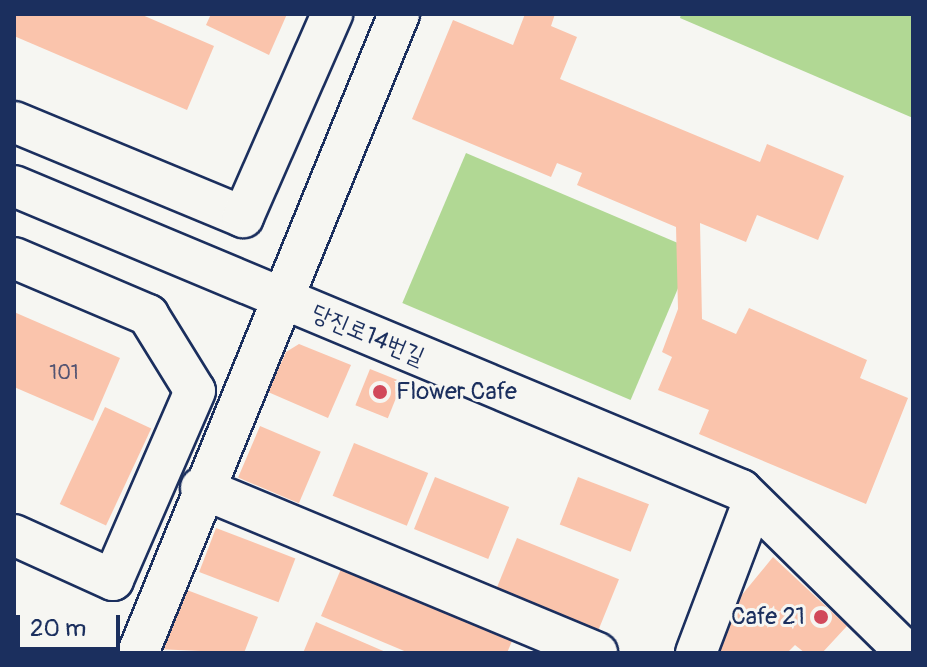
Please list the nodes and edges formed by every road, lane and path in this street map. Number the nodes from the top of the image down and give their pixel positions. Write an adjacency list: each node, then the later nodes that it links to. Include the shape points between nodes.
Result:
1 (332, 14): 3 (street, via 243,217)
2 (399, 14): 6 (street)
3 (14, 122)
4 (14, 186): 6 (street, 당진로14번길)
5 (14, 258): 9 (street, via 148,315 195,391 113,580)
6 (283, 300): 7 (street); 8 (street, 당진로14번길, via 741,490)
7 (201, 488): 11 (street); 12 (street)
8 (752, 505): 10 (street, 당진로14번길); 13 (street)
9 (14, 535)
10 (904, 640)
11 (138, 653)
12 (597, 653)
13 (696, 653)

